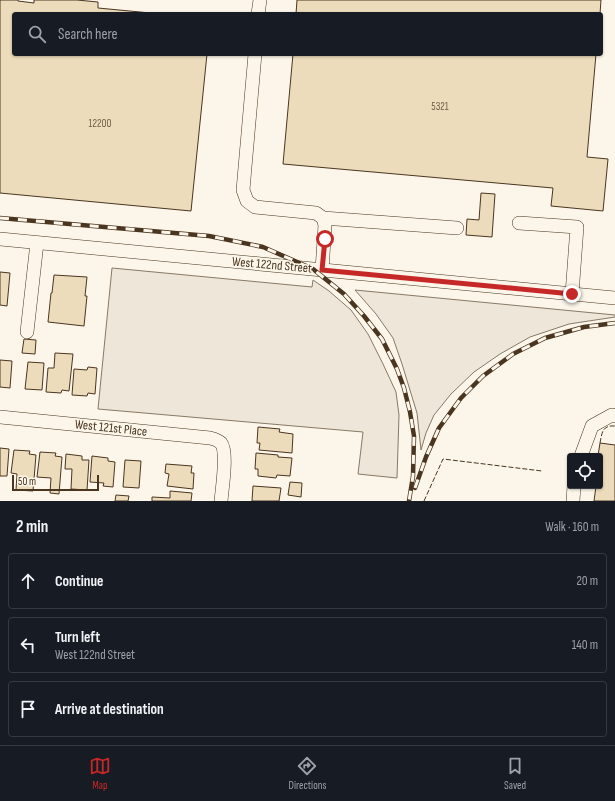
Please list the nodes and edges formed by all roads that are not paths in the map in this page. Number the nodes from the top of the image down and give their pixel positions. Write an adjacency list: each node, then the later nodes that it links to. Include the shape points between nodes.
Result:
1 (260, 0): 2 (street)
2 (258, 12)
3 (255, 56): 4 (street, via 243,190 247,201 255,207 316,213)
4 (323, 218): 6 (street); 9 (street, via 325,226)
5 (519, 223): 10 (street, via 577,227)
6 (457, 228)
7 (0, 239): 8 (street, West 122nd Street)
8 (37, 243): 9 (street, West 122nd Street); 12 (street)
9 (322, 270): 10 (street, West 122nd Street)
10 (572, 294): 11 (street, West 122nd Street)
11 (615, 298)
12 (27, 332)
13 (615, 416): 15 (street, via 612,415 592,426)
14 (0, 417): 17 (street, West 121st Place, via 216,439 221,442 225,456)
15 (582, 453)
16 (574, 489): 18 (street)
17 (220, 501)
18 (573, 501)

